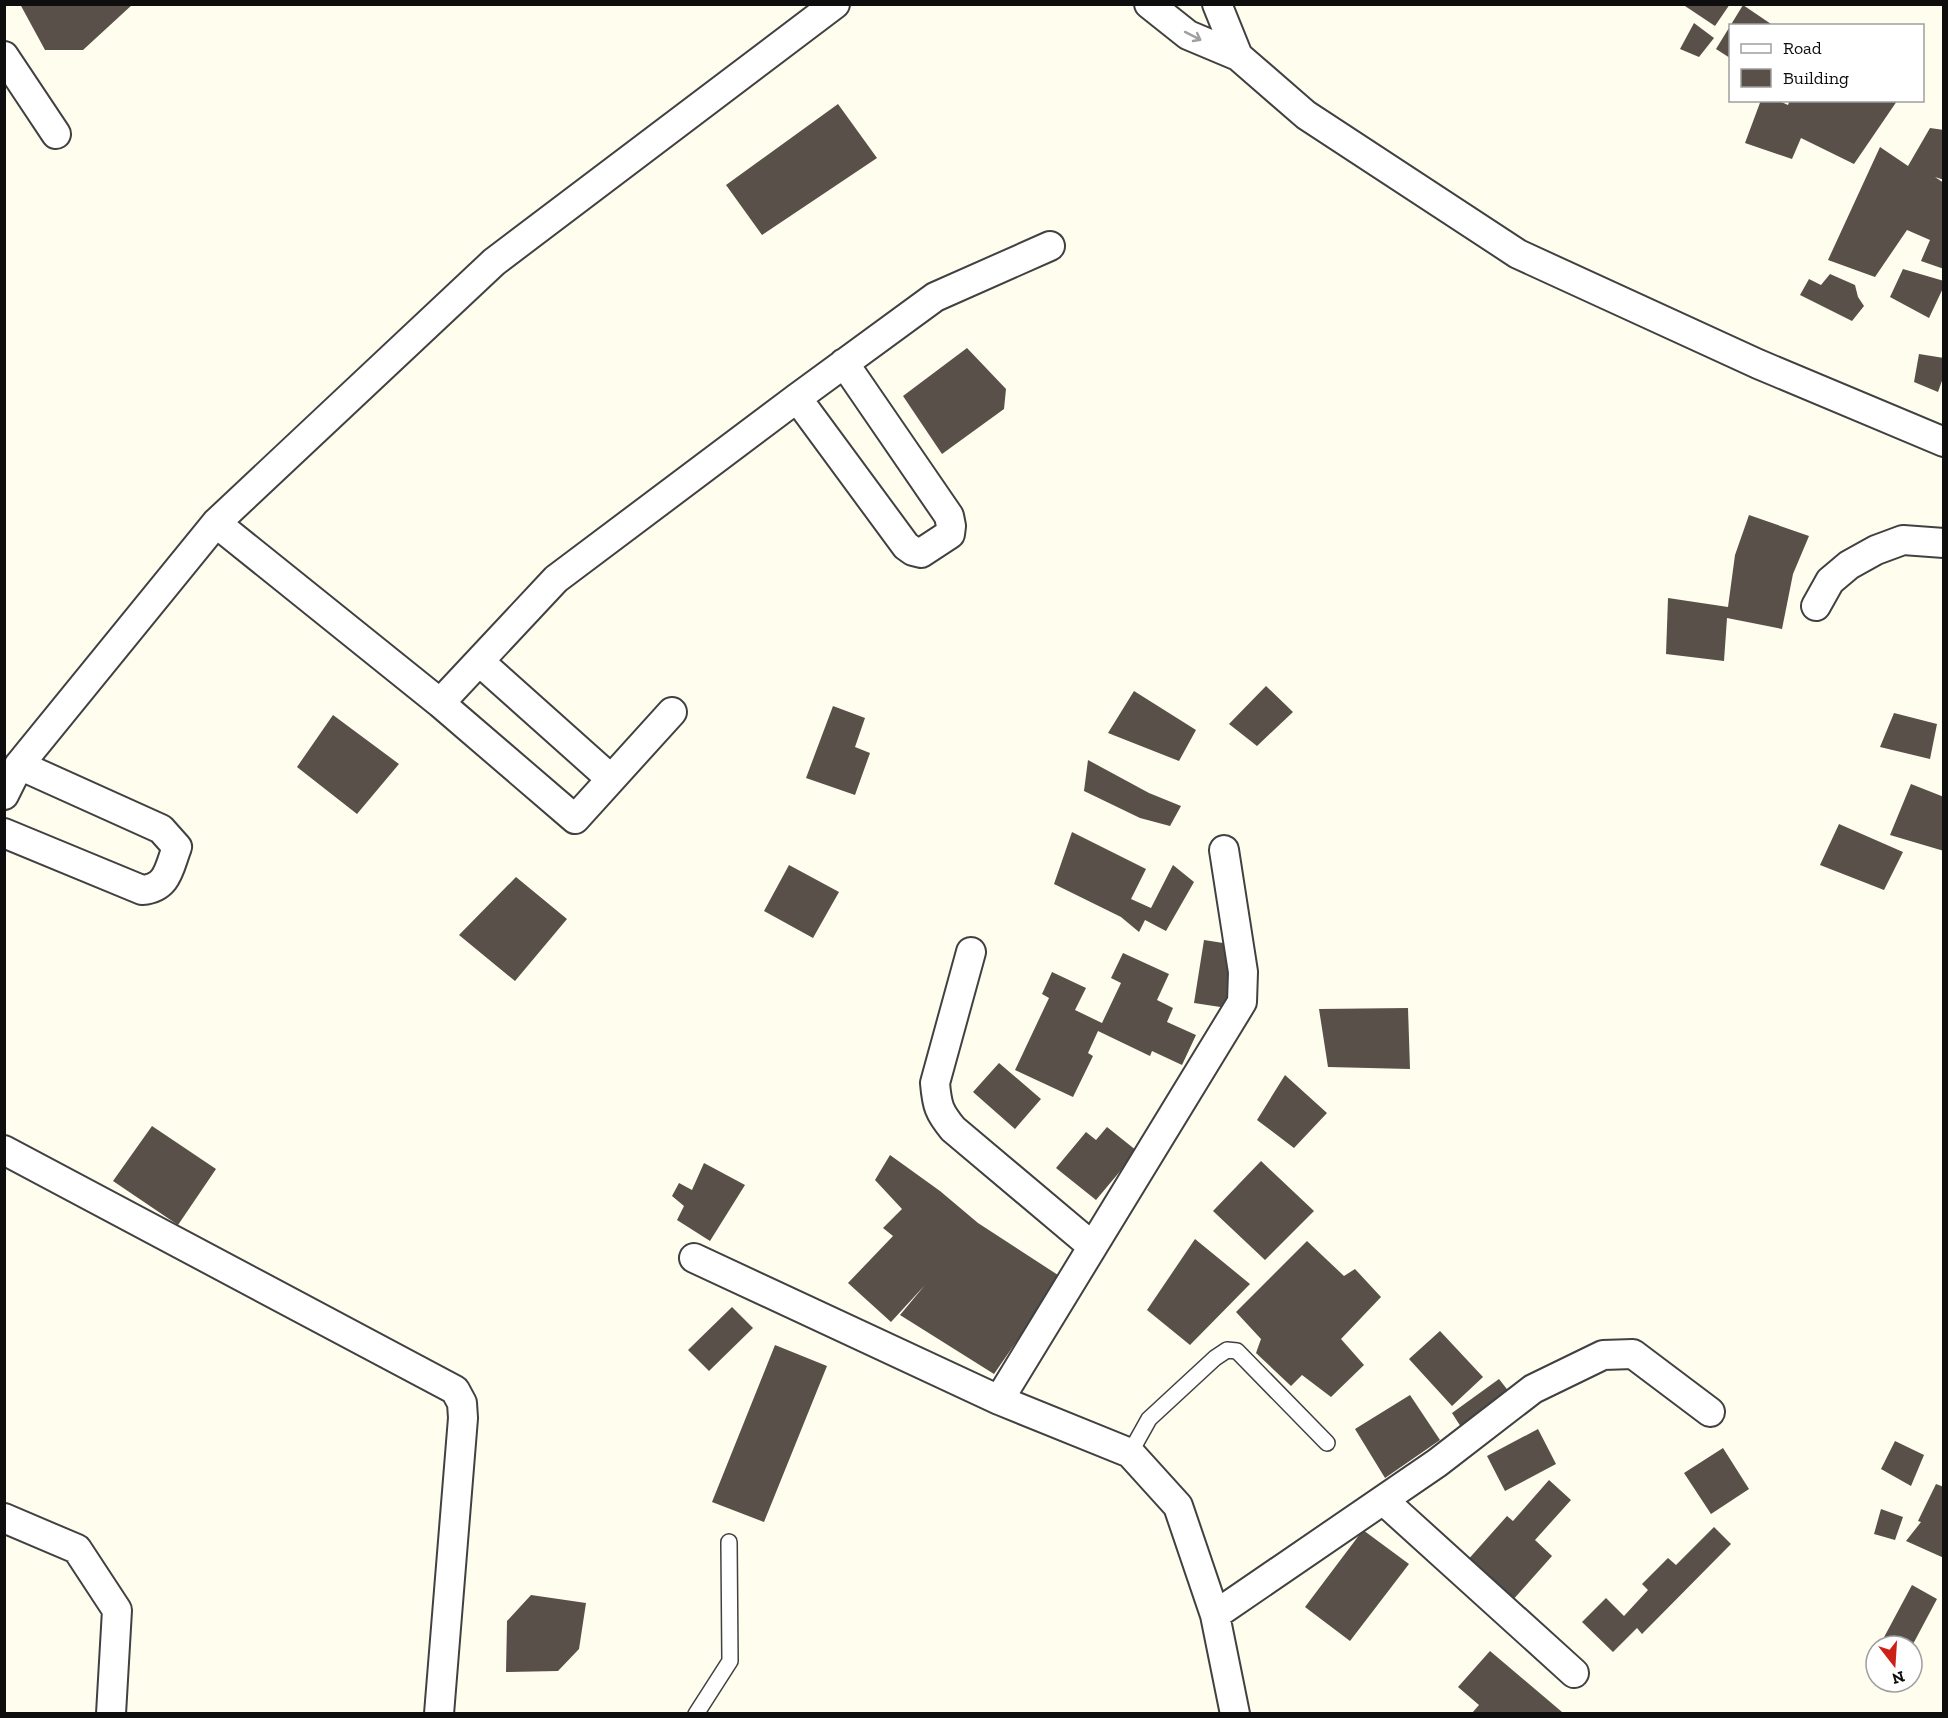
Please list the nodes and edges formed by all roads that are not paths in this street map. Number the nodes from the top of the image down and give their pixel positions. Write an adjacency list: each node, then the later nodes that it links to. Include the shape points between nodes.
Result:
1 (835, 4): 11 (street, via 494,262)
2 (1149, 4): 4 (street, one-way to 4, via 1188,35)
3 (1217, 4): 4 (street)
4 (1238, 56): 10 (street, via 1306,115 1518,254 1758,364)
5 (4, 57): 6 (street)
6 (56, 134)
7 (1050, 246): 8 (street, via 935,297)
8 (844, 363): 9 (street); 9 (street, via 949,516 950,534 921,553 906,546)
9 (797, 398): 14 (street, via 556,579)
10 (1944, 442)
11 (216, 522): 15 (street); 17 (street)
12 (1944, 543): 13 (street, via 1903,540 1876,550 1830,581)
13 (1816, 606)
14 (480, 662): 15 (street); 18 (street)
15 (440, 703): 18 (street, via 575,819)
16 (672, 712): 18 (street)
17 (19, 765): 19 (street); 20 (street, via 161,829 177,847 164,881 154,889 141,890)
18 (611, 779)
19 (4, 795)
20 (4, 833)
21 (1224, 850): 24 (street, via 1243,972 1242,1002)
22 (971, 952): 24 (street, via 935,1083 941,1114 953,1129)
23 (4, 1150): 36 (street, via 455,1390 462,1403 463,1418)
24 (1092, 1245): 26 (street)
25 (694, 1258): 26 (street)
26 (999, 1400): 29 (street)
27 (1710, 1412): 30 (street, via 1633,1354 1603,1355 1533,1389)
28 (1327, 1443): 29 (lane, via 1237,1351 1227,1350 1149,1419)
29 (1130, 1453): 33 (street, via 1178,1506)
30 (1383, 1500): 33 (street); 34 (street)
31 (4, 1518): 35 (street, via 76,1549 117,1610)
32 (729, 1542): 37 (lane, via 730,1661)
33 (1215, 1615): 38 (street)
34 (1574, 1673)
35 (111, 1713)
36 (439, 1713)
37 (696, 1713)
38 (1235, 1713)

